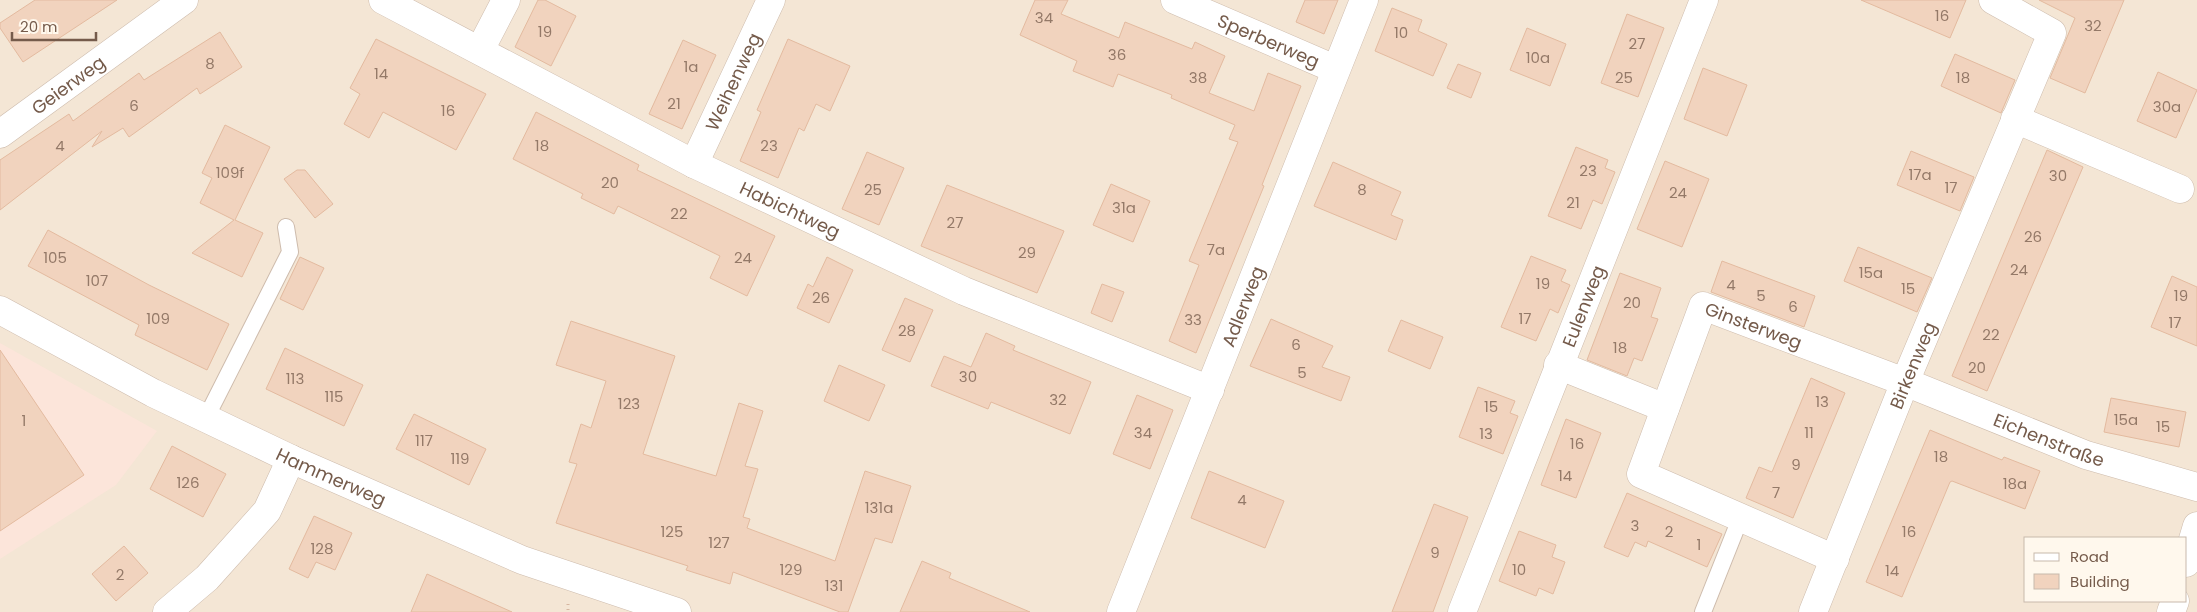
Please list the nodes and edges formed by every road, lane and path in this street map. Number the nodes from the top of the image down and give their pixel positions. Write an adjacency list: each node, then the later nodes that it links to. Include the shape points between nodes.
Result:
1 (184, 0): 12 (street, Geierweg)
2 (383, 0): 9 (street, Habichtweg)
3 (506, 0): 9 (street)
4 (771, 0): 13 (street, Weihenweg)
5 (1176, 0): 10 (street, Sperberweg)
6 (1364, 0): 10 (street, Adlerweg)
7 (1704, 0): 17 (street, Eulenweg)
8 (1993, 0): 11 (street, Birkenweg, via 2052,33)
9 (480, 50): 13 (street, Habichtweg)
10 (1335, 69): 19 (street, Adlerweg)
11 (2015, 119): 14 (street); 18 (street, Birkenweg)
12 (0, 134)
13 (694, 164): 19 (street, Habichtweg, via 964,291)
14 (2180, 189)
15 (286, 227): 21 (lane, via 290,252)
16 (0, 310): 21 (street, Hammerweg)
17 (1558, 365): 20 (street); 31 (street, Eulenweg)
18 (1905, 382): 20 (street, Ginsterweg, via 1703,306); 23 (street, Eichenstraße, via 2086,455); 26 (street, Birkenweg)
19 (1210, 390): 30 (street, Adlerweg)
20 (1665, 408): 24 (street, Ginsterweg, via 1641,474)
21 (206, 418): 22 (street, Hammerweg)
22 (291, 459): 28 (street, via 267,511 207,578); 29 (street, Hammerweg, via 522,560)
23 (2197, 487)
24 (1740, 518): 26 (street, Ginsterweg); 32 (lane)
25 (2197, 526): 27 (street)
26 (1835, 559): 33 (street, Birkenweg)
27 (2187, 560)
28 (166, 612)
29 (677, 612)
30 (1120, 612)
31 (1462, 612)
32 (1703, 612)
33 (1813, 612)

